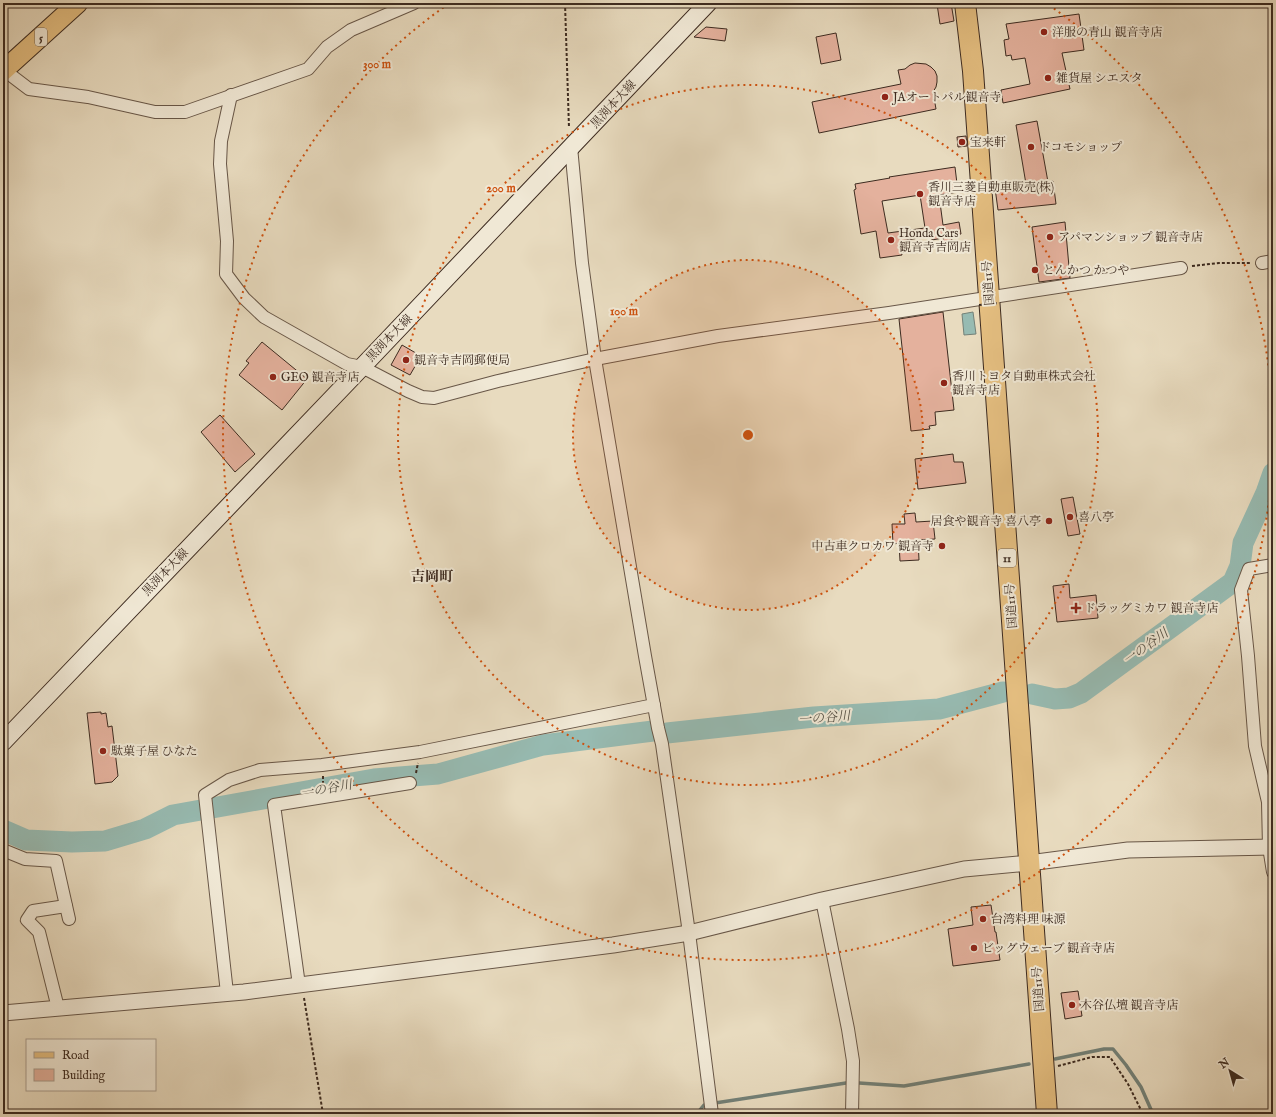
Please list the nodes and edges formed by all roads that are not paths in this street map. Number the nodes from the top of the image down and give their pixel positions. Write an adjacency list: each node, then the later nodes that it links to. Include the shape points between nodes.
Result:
1 (78, 3): 5 (main road, 5)
2 (414, 3): 6 (street, via 351,30 327,48 308,69)
3 (708, 3): 7 (main road, 黒渕本大線)
4 (966, 3): 9 (highway, 国道11号 / 11)
5 (4, 71): 6 (street, via 29,89 88,97 155,112 185,112)
6 (231, 95): 11 (street, via 221,141 220,164 227,241 226,274 244,298 264,317 347,364)
7 (571, 147): 10 (street, via 582,263); 11 (main road, 黒渕本大線)
8 (1182, 268): 9 (street)
9 (989, 302): 10 (street, via 718,336); 18 (highway, 国道11号 / 11)
10 (595, 359): 11 (street, via 434,398 422,397 408,391); 13 (street)
11 (362, 367): 14 (main road, 黒渕本大線)
12 (1273, 565): 16 (street, via 1249,569 1241,590 1255,746 1268,802)
13 (654, 705): 23 (street); 25 (street, via 420,752 260,770 229,780 205,795)
14 (3, 742)
15 (410, 783): 24 (street, via 274,805)
16 (1271, 847): 18 (street, via 1128,850); 19 (street)
17 (3, 850): 21 (street, via 25,859 56,861)
18 (1029, 863): 20 (street, via 964,869); 30 (highway, 国道11号 / 11)
19 (1273, 872)
20 (822, 900): 23 (street); 29 (street, via 853,1061)
21 (66, 906): 22 (street); 26 (street, via 34,911 27,920 39,932)
22 (69, 919)
23 (689, 933): 24 (street); 28 (street)
24 (301, 985): 25 (street)
25 (227, 993): 26 (street)
26 (58, 1008): 27 (street)
27 (3, 1013)
28 (712, 1114)
29 (852, 1114)
30 (1047, 1114)

